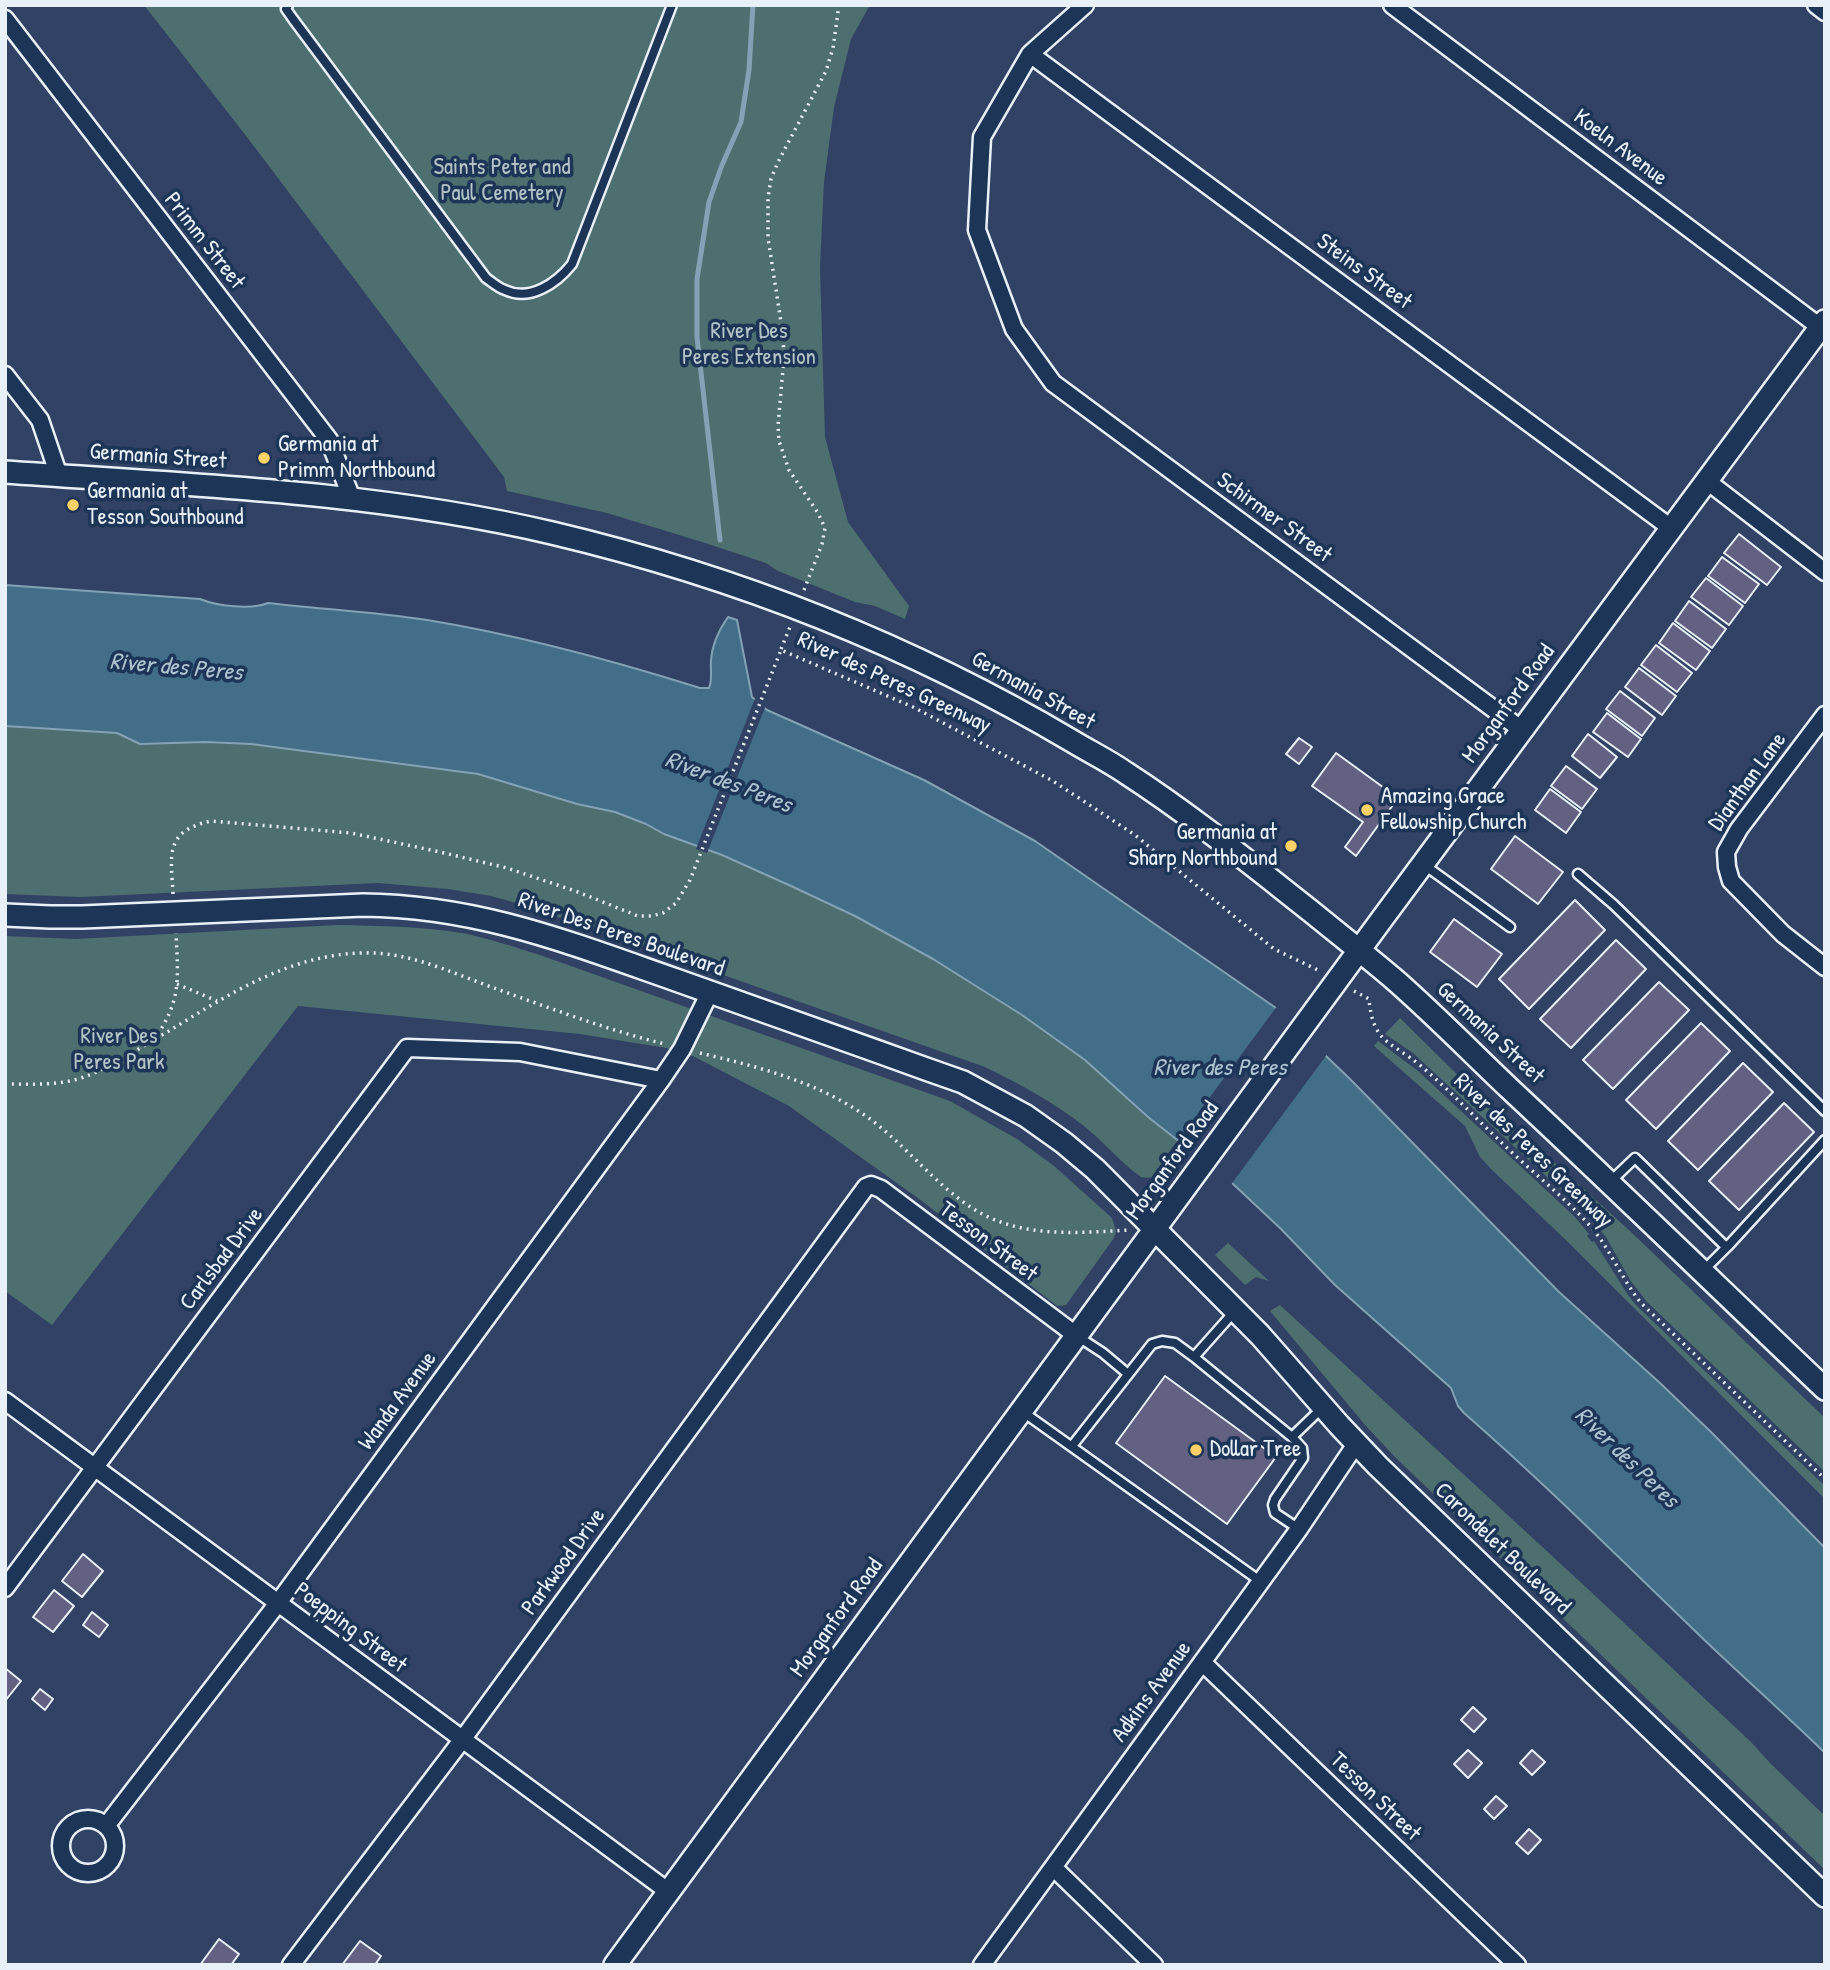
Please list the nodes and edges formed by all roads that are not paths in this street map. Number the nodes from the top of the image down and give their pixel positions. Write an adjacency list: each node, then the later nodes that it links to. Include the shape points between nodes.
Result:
1 (288, 5): 2 (lane, via 293,19 486,278 506,291 525,293 560,279 572,264)
2 (672, 5)
3 (1085, 5): 8 (street)
4 (1392, 5): 9 (street, Koeln Avenue)
5 (1816, 5): 6 (street)
6 (1825, 12)
7 (5, 19): 14 (street, Primm Street, via 329,440)
8 (1030, 54): 15 (street, Steins Street); 18 (street, Schirmer Street, via 982,137 977,230 1014,329 1053,383)
9 (1822, 324): 13 (main road, Morganford Road)
10 (5, 376): 12 (street, via 40,421)
11 (5, 472): 12 (main road, Germania Street)
12 (59, 476): 14 (main road, Germania Street)
13 (1707, 481): 15 (main road, Morganford Road); 16 (street)
14 (352, 499): 23 (main road, Germania Street, via 483,519 633,554 780,602 896,650 1020,711 1123,771)
15 (1671, 528): 18 (main road, Morganford Road)
16 (1825, 572)
17 (1825, 715): 24 (street, Dianthan Lane, via 1726,852 1731,881 1783,934)
18 (1522, 730): 19 (main road, Morganford Road)
19 (1423, 864): 22 (lane); 23 (main road, Morganford Road)
20 (1578, 874): 27 (lane)
21 (5, 915): 25 (main road, River Des Peres Boulevard, via 82,917 398,905 534,931)
22 (1510, 927)
23 (1360, 950): 29 (main road, Germania Street); 31 (main road, Morganford Road)
24 (1825, 967)
25 (710, 992): 26 (street, Wanda Avenue); 31 (main road, River Des Peres Boulevard, via 981,1091 1064,1143)
26 (661, 1080): 45 (street, Carlsbad Drive, via 520,1052 407,1048); 49 (street, Wanda Avenue)
27 (1825, 1111)
28 (1825, 1140): 32 (lane)
29 (1610, 1182): 32 (lane, via 1635,1158); 33 (main road, Germania Street)
30 (872, 1185): 35 (street, Tesson Street); 51 (street, Parkwood Drive, via 862,1190)
31 (1155, 1229): 34 (main road, Carondelet Boulevard); 35 (main road, Morganford Road)
32 (1728, 1245): 33 (lane)
33 (1702, 1271): 38 (main road, Germania Street)
34 (1236, 1310): 36 (lane); 40 (main road, Carondelet Boulevard)
35 (1077, 1336): 37 (lane); 41 (main road, Morganford Road)
36 (1194, 1357): 37 (lane, via 1162,1340 1152,1344); 42 (lane)
37 (1128, 1374): 44 (lane)
38 (1825, 1389)
39 (5, 1401): 45 (street, Poepping Street)
40 (1323, 1407): 42 (lane); 43 (main road, Carondelet Boulevard)
41 (1022, 1411): 44 (lane); 54 (main road, Morganford Road)
42 (1292, 1437): 46 (lane, via 1302,1448 1303,1458 1273,1505 1275,1513)
43 (1356, 1444): 46 (street, Adkins Avenue); 55 (main road, Carondelet Boulevard)
44 (1072, 1446): 47 (lane)
45 (96, 1468): 48 (street, Carlsbad Drive); 49 (street, Poepping Street)
46 (1299, 1529): 47 (street, Adkins Avenue)
47 (1260, 1581): 50 (street, Adkins Avenue)
48 (5, 1588)
49 (278, 1603): 51 (street, Poepping Street); 52 (street, Wanda Avenue)
50 (1202, 1662): 53 (street, Adkins Avenue); 60 (street, Tesson Street)
51 (463, 1740): 54 (street, Poepping Street); 56 (street, Parkwood Drive)
52 (106, 1826)
53 (1054, 1868): 58 (street, Adkins Avenue); 59 (street)
54 (668, 1892): 57 (main road, Morganford Road)
55 (1825, 1896)
56 (291, 1965)
57 (615, 1965)
58 (982, 1965)
59 (1154, 1965)
60 (1517, 1965)

